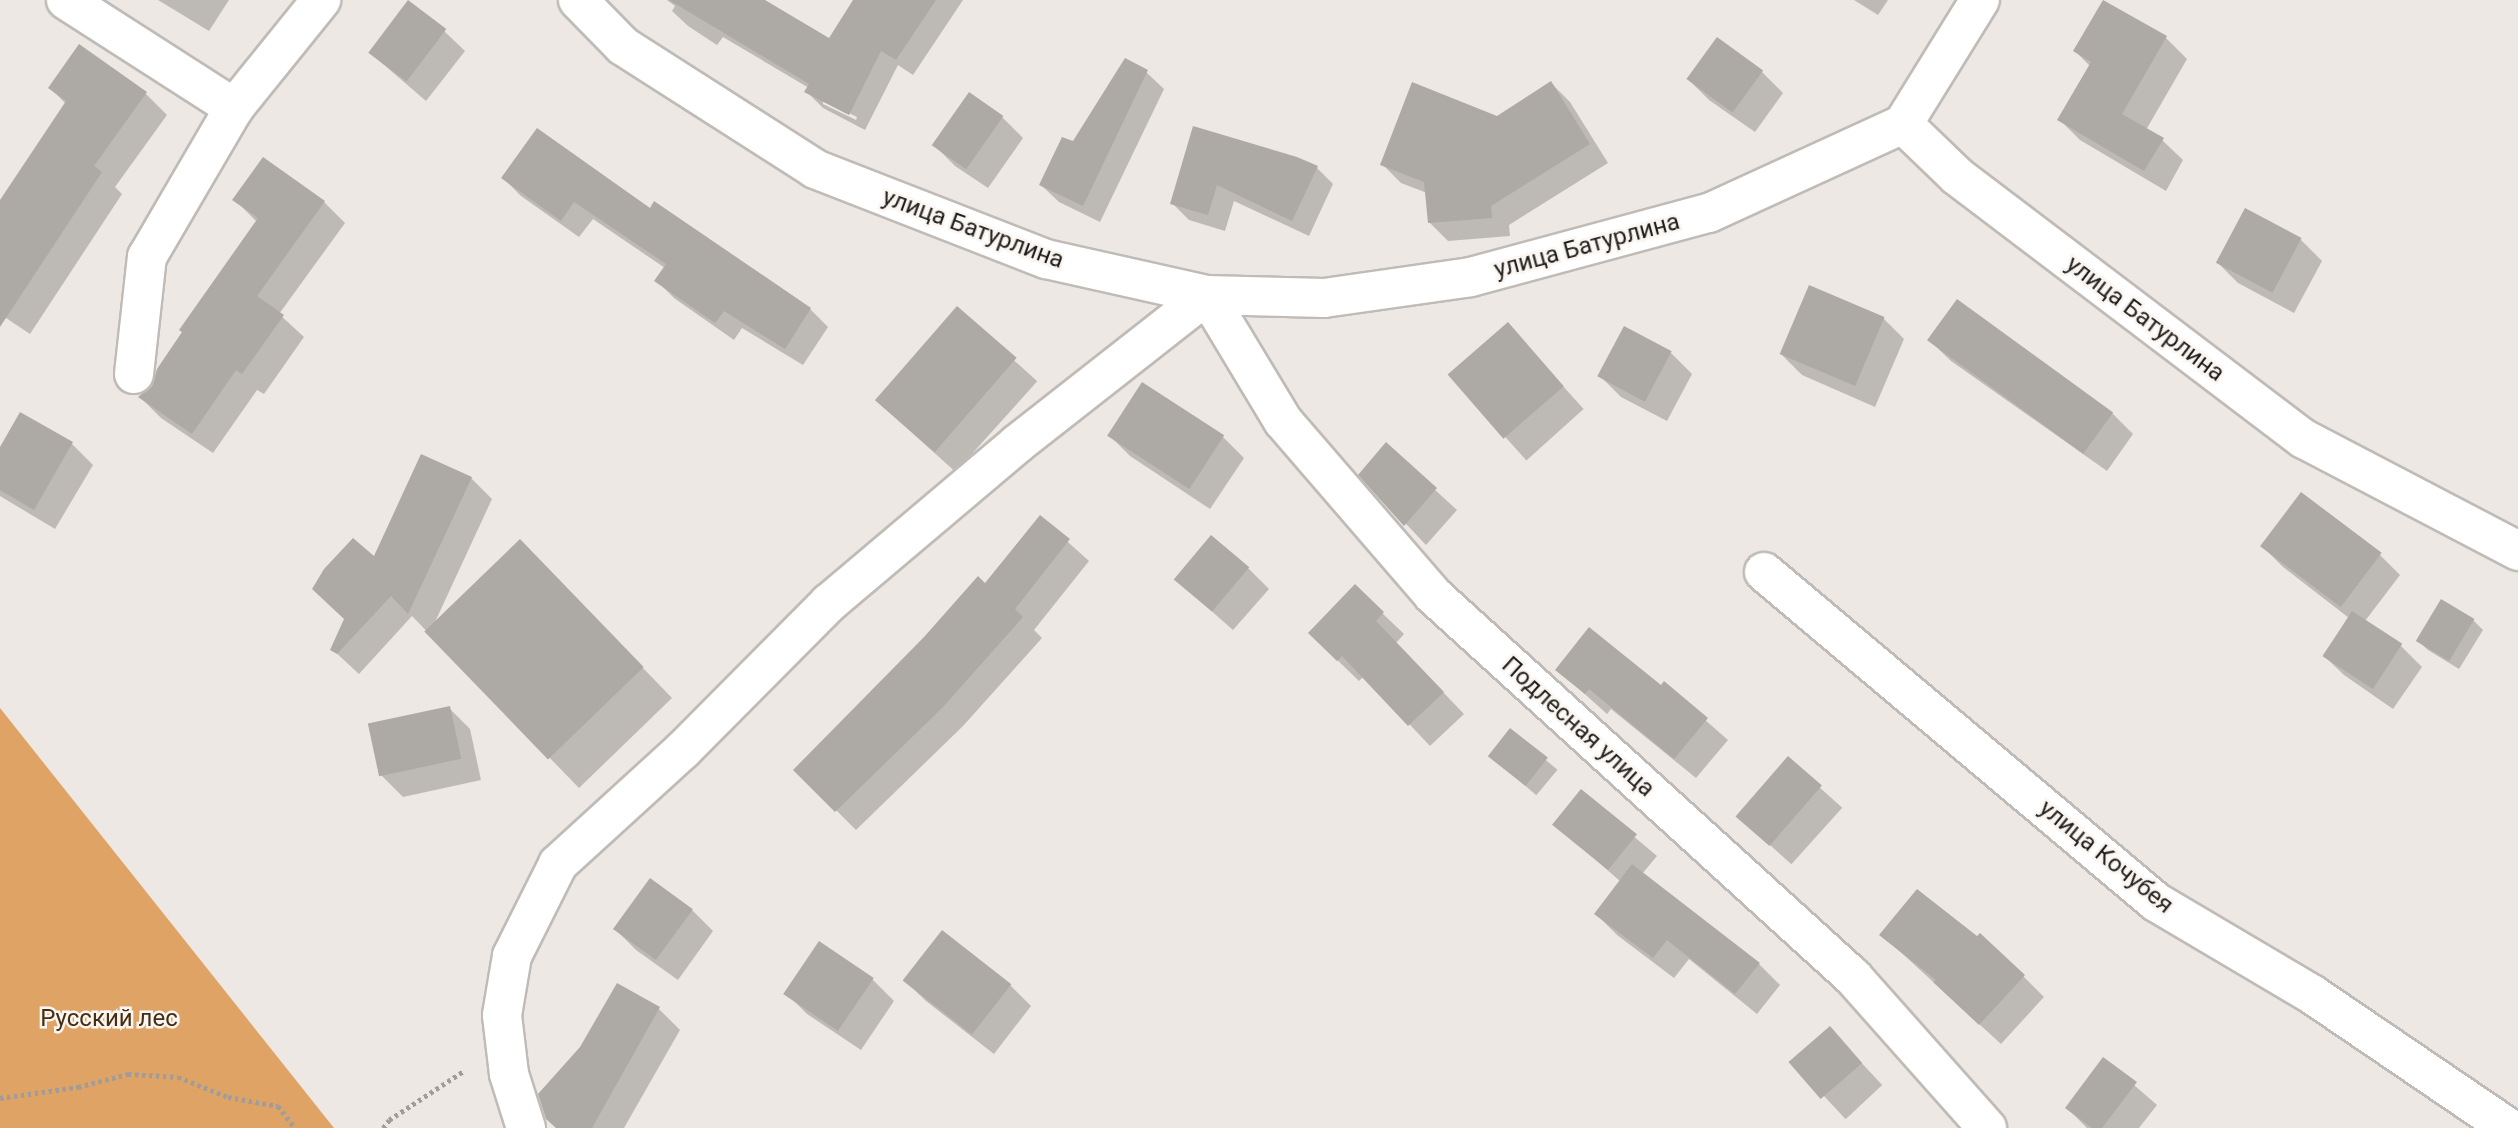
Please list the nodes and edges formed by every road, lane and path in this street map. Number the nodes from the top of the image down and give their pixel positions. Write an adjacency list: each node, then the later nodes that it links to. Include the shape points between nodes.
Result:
1 (66, 0): 5 (street)
2 (321, 0): 5 (street)
3 (578, 0): 7 (street, улица Батурлина, via 623,46 815,169 1046,259)
4 (1980, 0): 6 (street)
5 (234, 108): 8 (street, via 147,257)
6 (1903, 124): 7 (street, улица Батурлина, via 1709,213 1471,278 1324,298); 9 (street, улица Батурлина, via 1957,176 2304,439)
7 (1207, 295): 11 (street, via 1017,444 829,603 683,750 558,864 513,956 502,1015); 16 (street, Подлесная улица, via 1283,421 1433,595 1853,977)
8 (134, 374)
9 (2518, 551)
10 (1764, 572): 17 (street, улица Кочубея, via 2156,902 2313,995)
11 (506, 1043): 14 (path); 15 (street, via 509,1074)
12 (0, 1098): 13 (path, via 78,1087 128,1074 178,1077 228,1097 278,1106)
13 (295, 1128)
14 (383, 1128)
15 (526, 1128)
16 (1987, 1128)
17 (2509, 1128)

